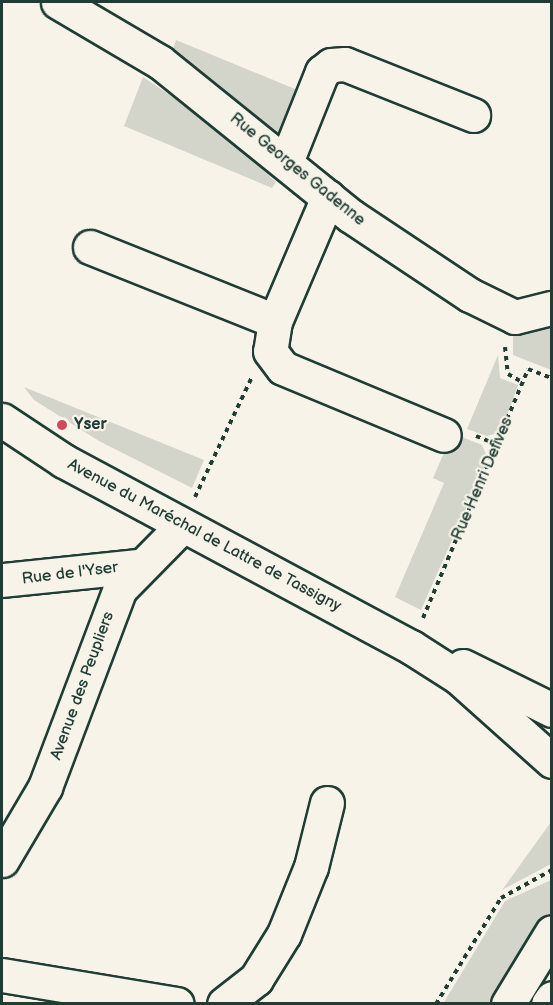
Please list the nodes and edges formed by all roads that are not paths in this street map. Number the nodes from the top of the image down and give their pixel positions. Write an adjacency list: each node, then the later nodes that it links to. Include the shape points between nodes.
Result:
1 (58, 2): 3 (street, Rue Georges Gadenne, via 160,62)
2 (473, 115): 3 (street, via 345,64 331,65 322,72)
3 (285, 162): 4 (street, Rue Georges Gadenne)
4 (328, 197): 6 (street, Rue Georges Gadenne, via 384,240 503,313); 7 (street)
5 (90, 247): 7 (street)
6 (547, 311)
7 (272, 329): 9 (street, via 270,351 284,368)
8 (2, 420): 10 (street, Avenue du Maréchal de Lattre de Tassigny)
9 (444, 435)
10 (182, 526): 11 (street, Avenue des Peupliers); 13 (street, Avenue du Maréchal de Lattre de Tassigny)
11 (138, 566): 12 (street, Rue de l'Yser); 17 (street, Avenue des Peupliers, via 114,602 39,801)
12 (2, 580)
13 (411, 647): 14 (street, Avenue du Maréchal de Lattre de Tassigny); 15 (street, Avenue du Maréchal de Lattre de Tassigny, via 458,677)
14 (552, 710)
15 (552, 761)
16 (327, 803): 22 (street, via 311,867 284,934 256,979)
17 (2, 860)
18 (552, 932): 23 (street)
19 (2, 975): 21 (street)
20 (552, 998): 24 (street)
21 (177, 1004)
22 (224, 1004)
23 (508, 1004)
24 (548, 1004)

